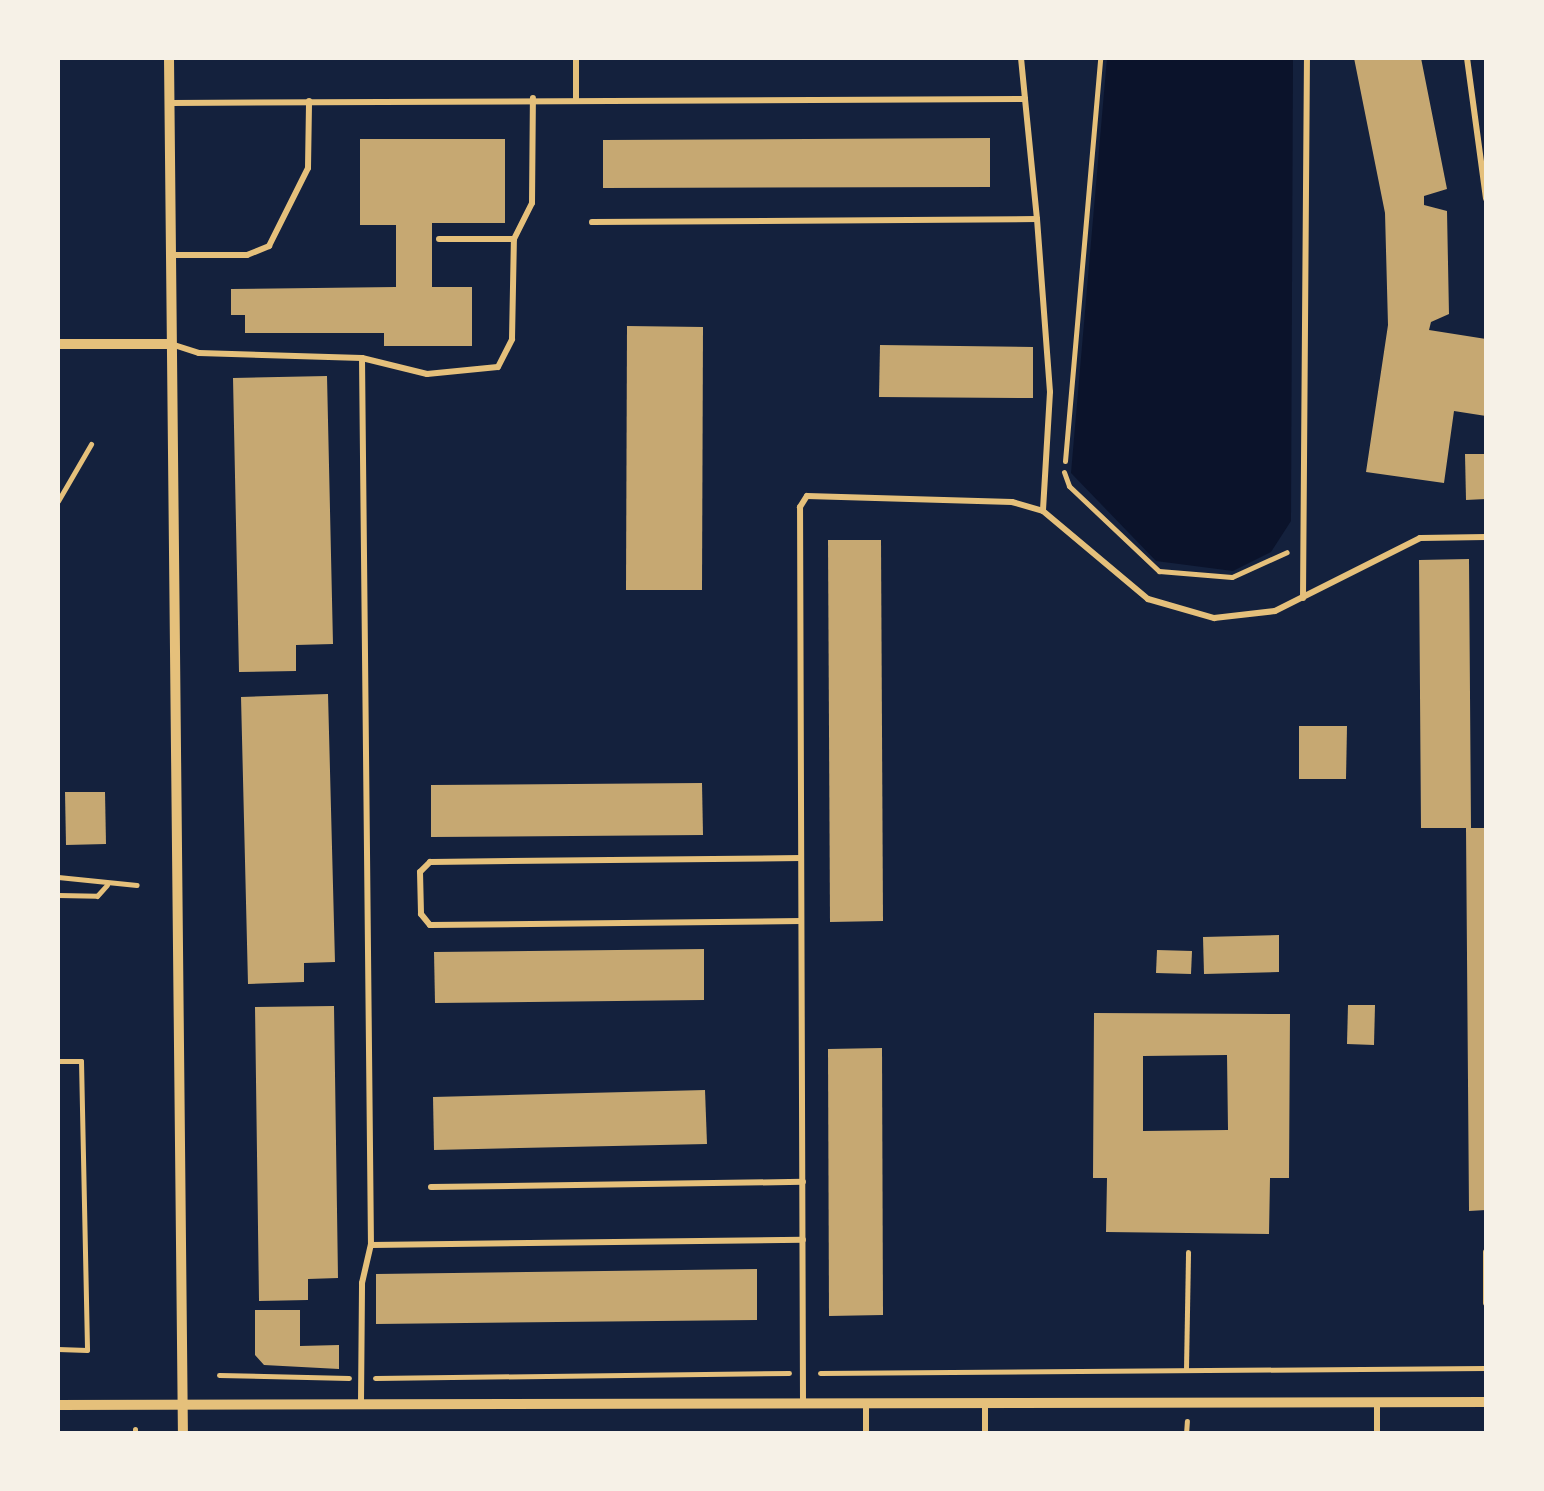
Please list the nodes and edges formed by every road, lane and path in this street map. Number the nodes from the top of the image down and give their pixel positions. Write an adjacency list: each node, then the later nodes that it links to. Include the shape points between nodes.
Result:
1 (169, 58): 11 (street)
2 (576, 58): 8 (lane)
3 (1020, 58): 9 (lane)
4 (1100, 58): 25 (path, via 1064,476 1159,571 1232,577)
5 (1308, 58): 25 (lane)
6 (1466, 58): 12 (lane)
7 (533, 98): 8 (lane); 10 (lane); 16 (lane, via 532,203)
8 (576, 98): 9 (lane)
9 (1025, 99): 13 (lane)
10 (310, 101): 11 (lane); 17 (lane, via 308,168 269,246 247,255)
11 (170, 103): 17 (street)
12 (1486, 199)
13 (1037, 220): 14 (lane); 23 (lane, via 1050,392)
14 (592, 222)
15 (439, 239): 16 (lane)
16 (514, 239): 20 (lane, via 512,339 498,367 428,374)
17 (170, 255): 19 (street)
18 (58, 344): 19 (street)
19 (171, 344): 20 (lane, via 199,352); 53 (street)
20 (362, 358): 37 (lane)
21 (91, 444): 22 (path)
22 (58, 501)
23 (1043, 511): 26 (lane, via 1124,582 1176,611 1247,616); 27 (lane, via 1012,502 807,496 800,507)
24 (1486, 537): 26 (lane, via 1420,538)
25 (1303, 543): 26 (lane)
26 (1303, 598)
27 (801, 858): 32 (lane); 32 (lane, via 430,862 420,872 421,914 430,925)
28 (58, 877): 29 (path, via 99,878)
29 (107, 885): 30 (path); 31 (path, via 97,896)
30 (136, 886)
31 (58, 895)
32 (801, 921): 34 (lane)
33 (58, 1061): 41 (path, via 82,1061 86,1350)
34 (803, 1182): 35 (lane); 36 (lane)
35 (431, 1186)
36 (803, 1240): 37 (lane); 44 (lane)
37 (371, 1245): 46 (lane, via 362,1282)
38 (1188, 1252): 42 (path)
39 (1486, 1252): 40 (lane)
40 (1486, 1303)
41 (58, 1349)
42 (1186, 1368): 43 (path); 44 (path)
43 (1486, 1368)
44 (803, 1373): 46 (path); 48 (lane)
45 (220, 1375): 46 (path)
46 (361, 1378): 47 (lane)
47 (361, 1402): 48 (street); 53 (street)
48 (802, 1402): 49 (street)
49 (866, 1402): 50 (street); 57 (lane)
50 (985, 1402): 51 (street); 58 (lane)
51 (1377, 1402): 52 (street); 60 (lane)
52 (1486, 1402)
53 (183, 1403): 54 (street); 56 (street)
54 (58, 1405)
55 (1186, 1422): 59 (path)
56 (183, 1434)
57 (866, 1434)
58 (985, 1434)
59 (1186, 1434)
60 (1376, 1434)

